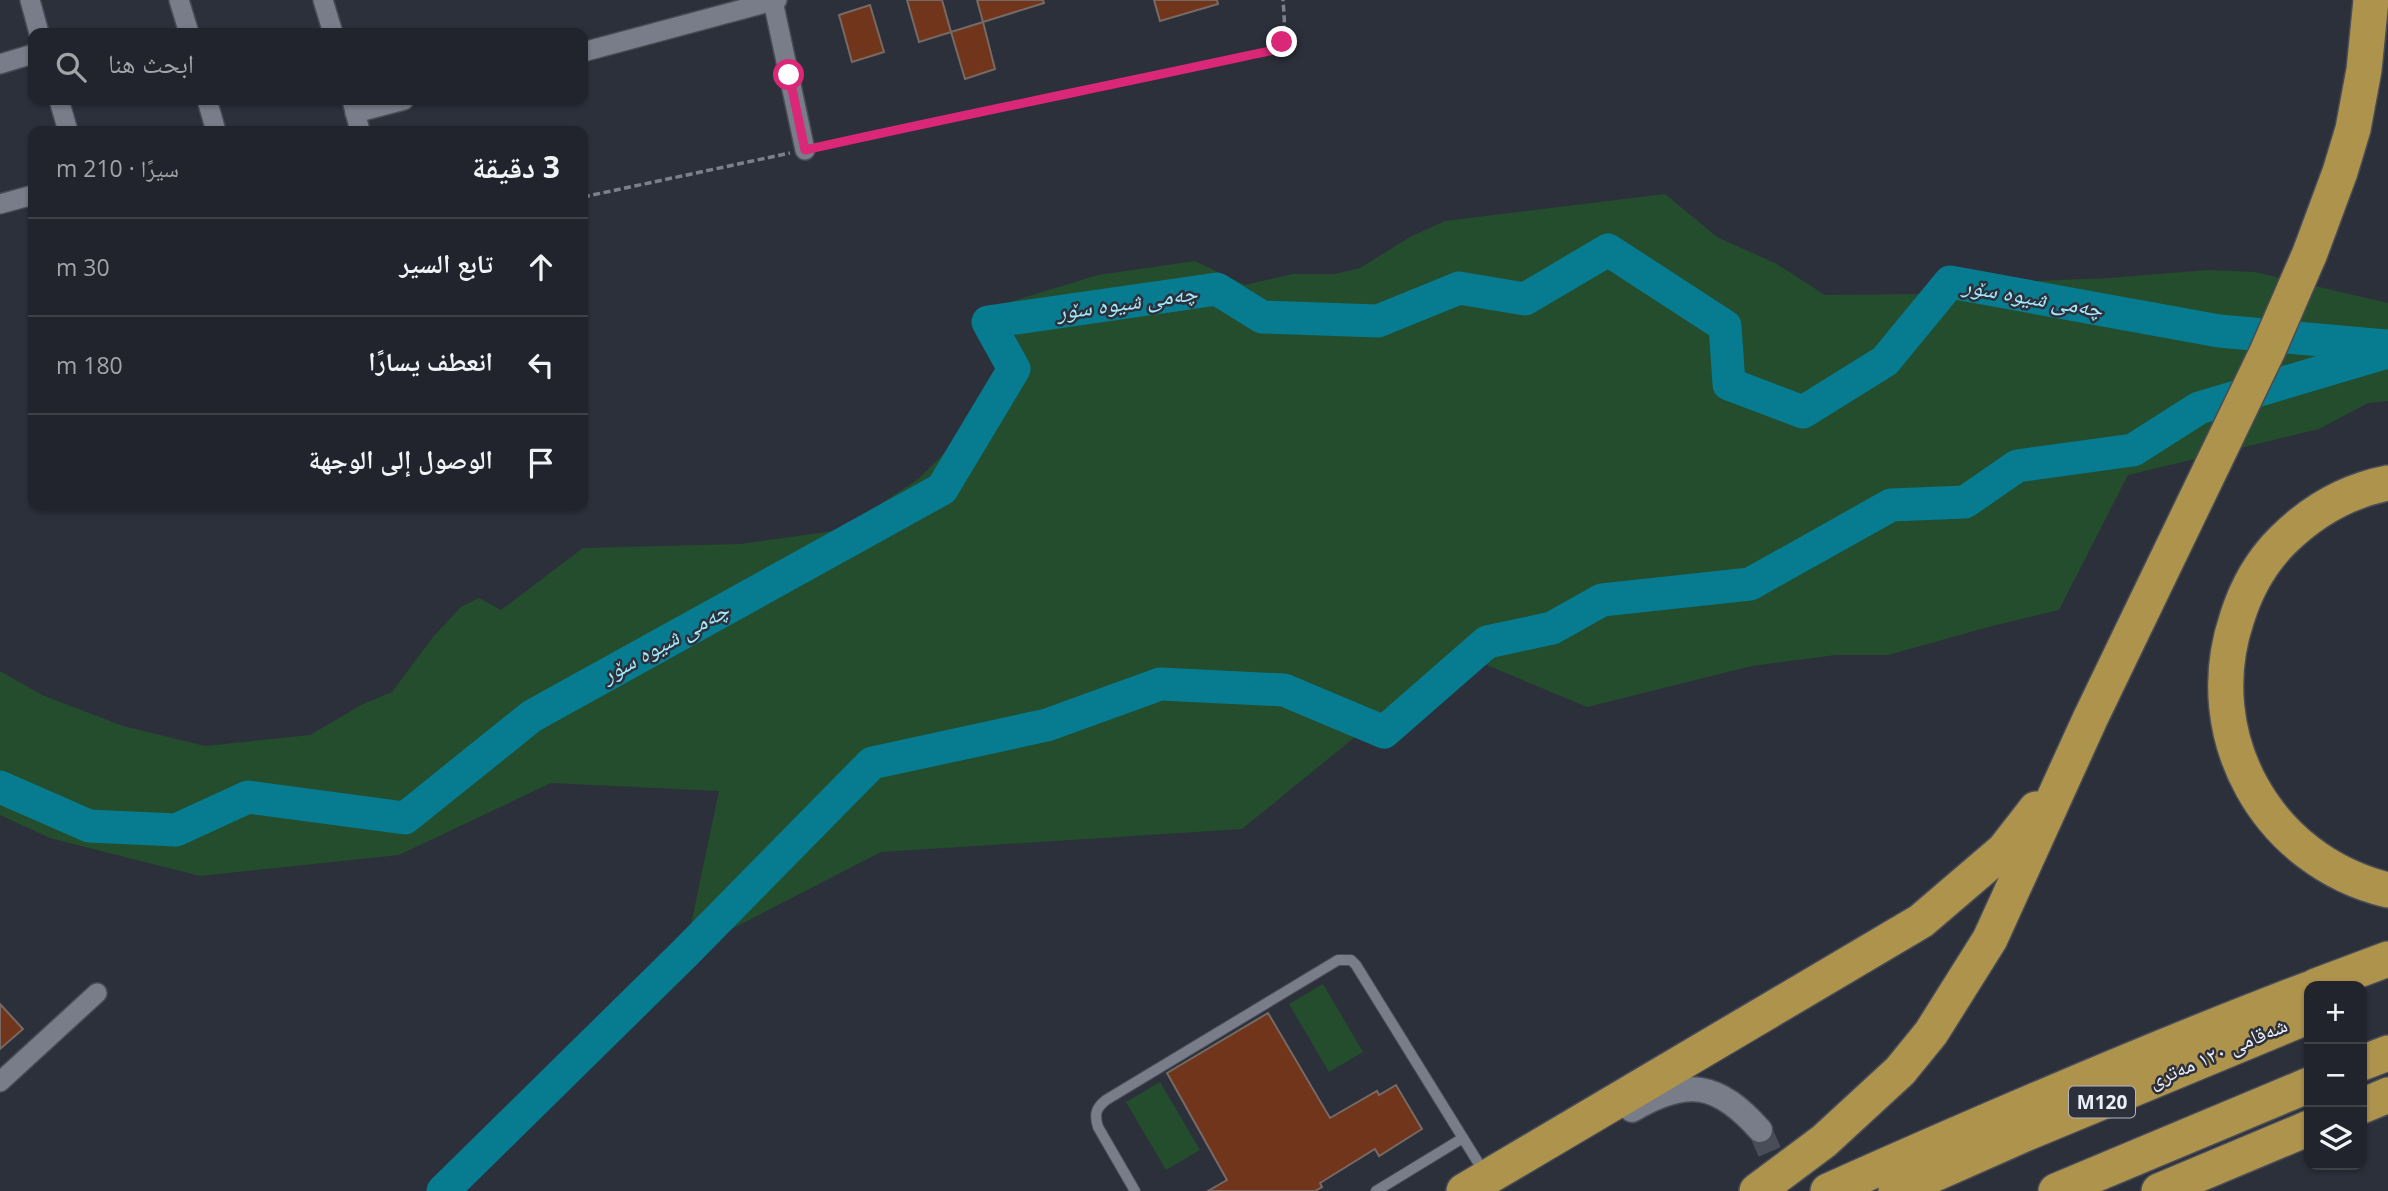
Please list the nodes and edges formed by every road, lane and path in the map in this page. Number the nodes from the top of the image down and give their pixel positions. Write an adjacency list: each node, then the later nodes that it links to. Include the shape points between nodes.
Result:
1 (30, 0): 7 (street)
2 (179, 0): 8 (street)
3 (323, 0): 9 (street)
4 (775, 0): 10 (street); 19 (street)
5 (1283, 0): 19 (path, via 1284,34 1274,50)
6 (2371, 0): 24 (highway, via 2353,129 2290,301)
7 (38, 28)
8 (187, 28)
9 (331, 28)
10 (588, 51)
11 (28, 56): 12 (street)
12 (0, 64)
13 (60, 105): 17 (street)
14 (208, 105): 18 (street)
15 (388, 105): 16 (street)
16 (356, 115)
17 (67, 126)
18 (215, 126)
19 (805, 150): 21 (path)
20 (28, 196): 22 (street)
21 (588, 196)
22 (0, 204)
23 (2388, 483): 25 (highway, via 2362,489 2322,508 2277,546 2255,576 2238,614 2227,653 2225,687 2239,761 2277,824 2333,869)
24 (2090, 719): 42 (highway, via 2033,814 2004,849 1921,921); 45 (highway, via 1990,939 1931,1032 1858,1112)
25 (2388, 890)
26 (2388, 959): 27 (highway)
27 (2329, 981)
28 (2388, 985): 31 (highway)
29 (2304, 991): 46 (highway, via 2120,1063)
30 (97, 993): 35 (street)
31 (2367, 993)
32 (2304, 1018): 47 (highway, شەقامی ١٢٠ مەتری / M120)
33 (2388, 1053): 34 (highway)
34 (2367, 1061)
35 (0, 1082)
36 (2304, 1087): 48 (highway)
37 (2388, 1096): 38 (highway)
38 (2367, 1104)
39 (1760, 1130): 42 (street, via 1728,1099 1698,1089 1679,1090 1660,1095)
40 (2304, 1130): 49 (highway)
41 (1463, 1138): 42 (lane); 43 (lane, via 1356,965 1338,960 1098,1107 1098,1127); 44 (lane)
42 (1483, 1186)
43 (1135, 1191)
44 (1376, 1191)
45 (1757, 1191)
46 (1828, 1191)
47 (1896, 1191)
48 (2056, 1191)
49 (2158, 1191)

